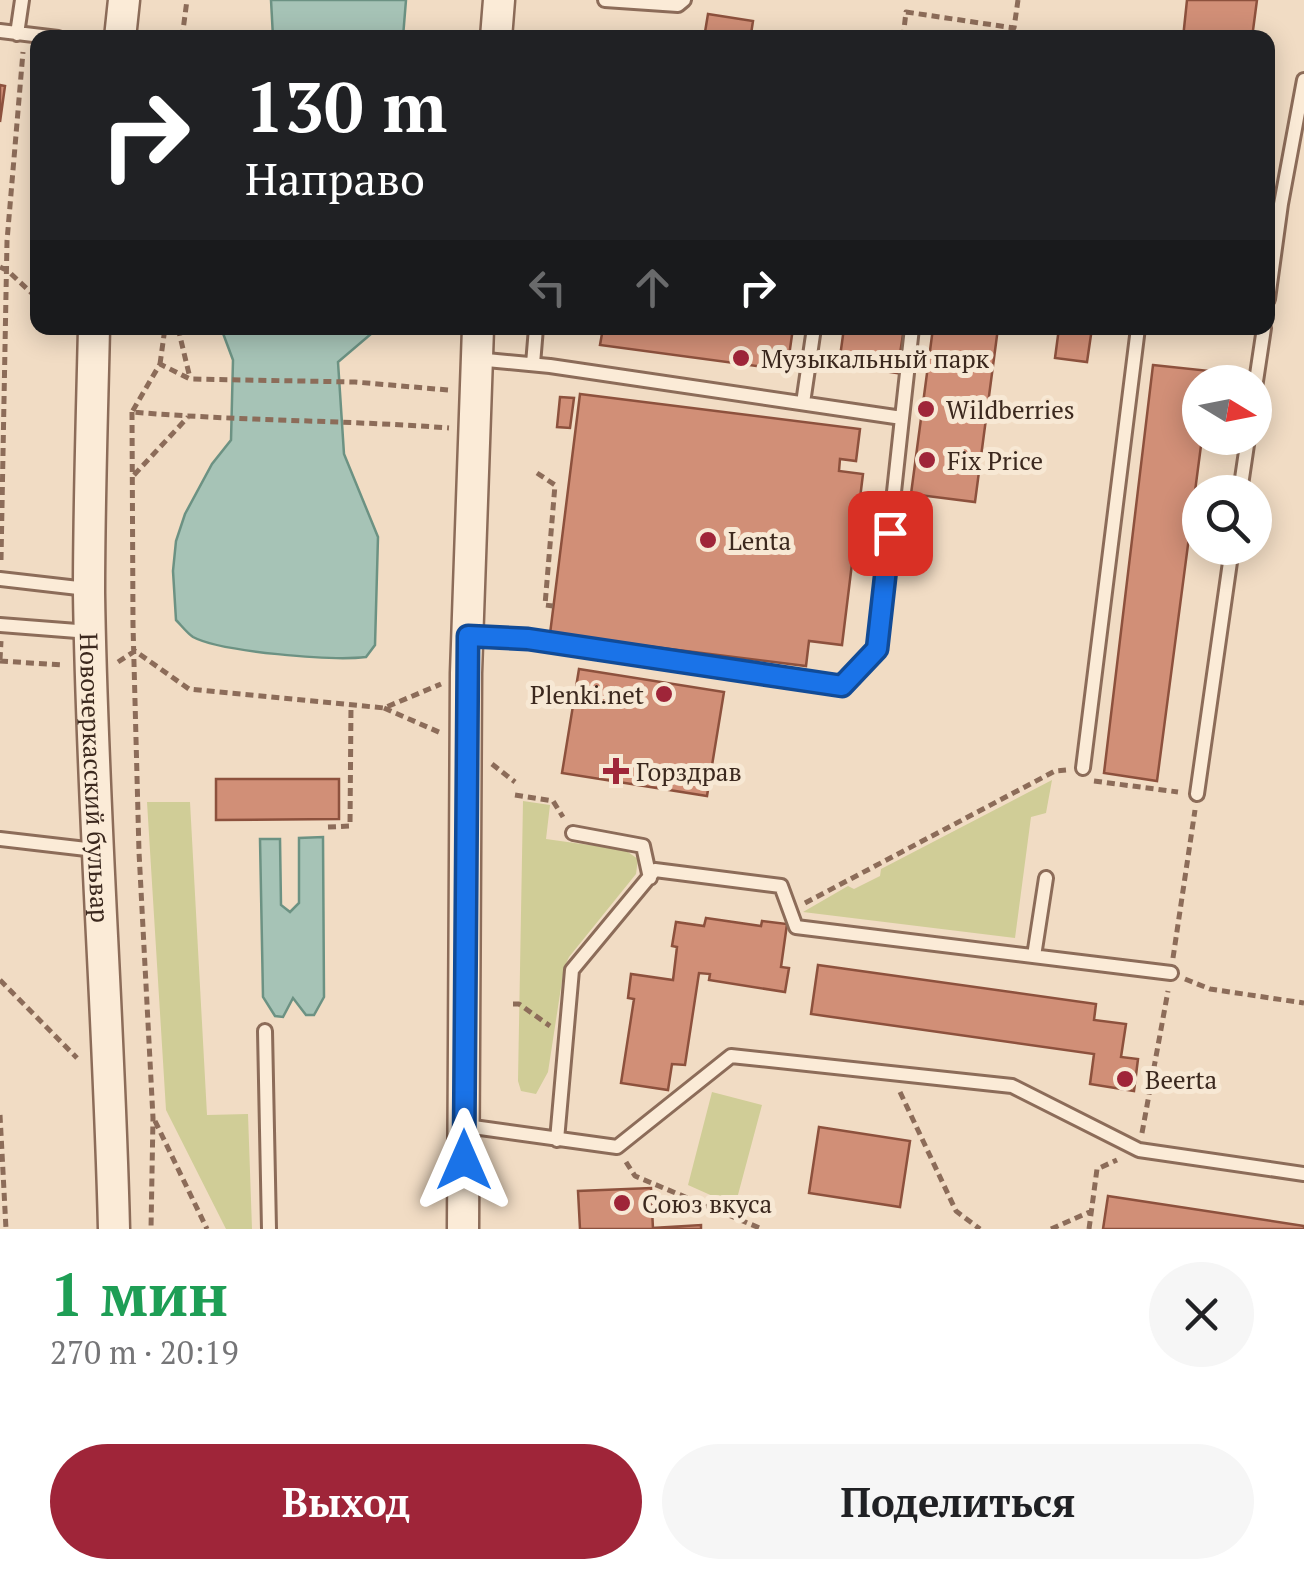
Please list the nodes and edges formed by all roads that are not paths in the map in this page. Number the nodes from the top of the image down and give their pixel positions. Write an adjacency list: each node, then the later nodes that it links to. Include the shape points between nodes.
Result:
1 (22, 0): 9 (lane)
2 (124, 0): 6 (street)
3 (499, 0): 7 (street)
4 (605, 0): 5 (lane)
5 (684, 0)
6 (121, 30)
7 (497, 30)
8 (0, 31): 9 (lane)
9 (21, 34): 10 (lane)
10 (30, 35)
11 (1304, 80): 12 (lane)
12 (1275, 200)
13 (94, 335): 27 (street, Новочеркасский бульвар)
14 (478, 335): 20 (street)
15 (535, 335): 21 (lane)
16 (813, 335): 23 (lane)
17 (911, 335): 24 (lane)
18 (1137, 335): 31 (lane)
19 (1263, 335): 22 (lane)
20 (476, 360): 21 (lane); 30 (street)
21 (533, 364): 23 (lane)
22 (1258, 365)
23 (804, 403): 24 (lane)
24 (902, 418): 30 (lane, via 877,649 842,686)
25 (1230, 565): 32 (lane)
26 (0, 579): 27 (lane)
27 (90, 589): 29 (street, Новочеркасский бульвар)
28 (1, 626): 29 (lane)
29 (90, 632): 35 (street, Новочеркасский бульвар)
30 (468, 636): 41 (street)
31 (1084, 768)
32 (1197, 794)
33 (573, 833): 36 (lane, via 643,846)
34 (0, 839): 35 (lane)
35 (98, 850): 44 (street, Новочеркасский бульвар)
36 (650, 878): 38 (lane, via 656,870 781,886 796,927); 42 (lane, via 572,970)
37 (1046, 878): 38 (lane)
38 (1034, 956): 39 (lane)
39 (1171, 974)
40 (265, 1032): 45 (lane)
41 (464, 1126): 42 (lane); 46 (street)
42 (557, 1140): 43 (lane, via 617,1147 730,1056 1012,1086 1139,1150)
43 (1304, 1174)
44 (114, 1229)
45 (269, 1229)
46 (463, 1229)

